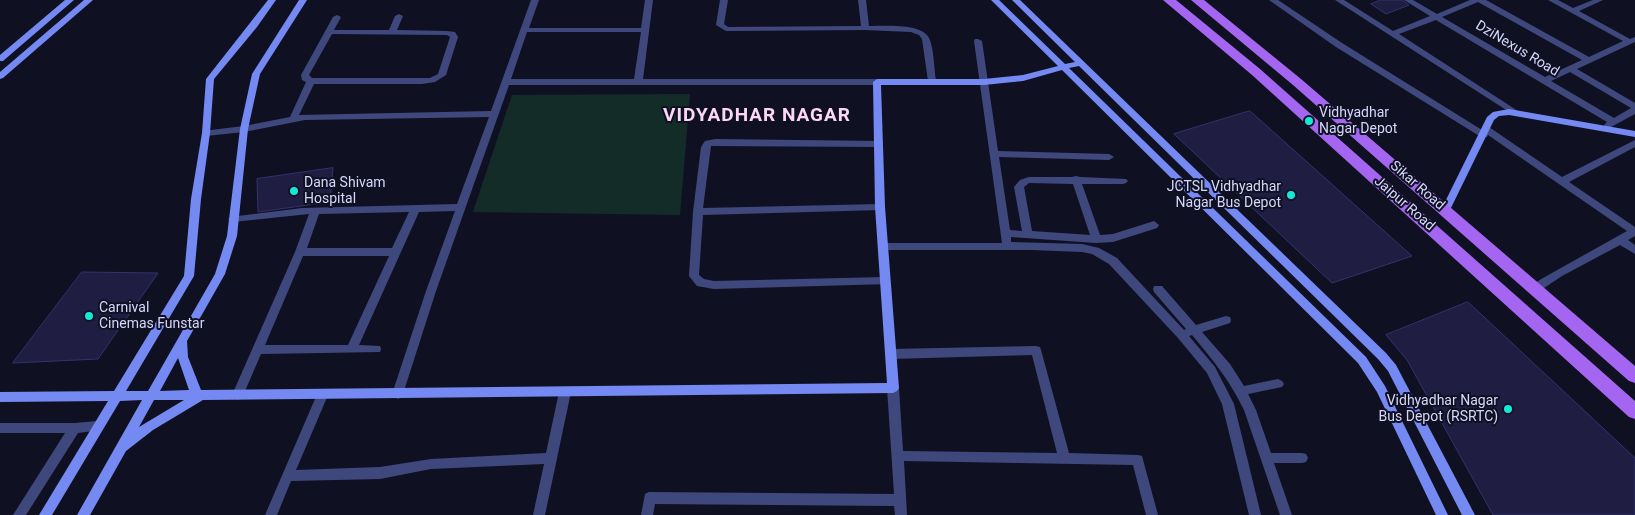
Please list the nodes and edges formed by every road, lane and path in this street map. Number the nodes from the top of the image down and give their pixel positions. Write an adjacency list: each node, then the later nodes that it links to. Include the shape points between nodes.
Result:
1 (70, 0): 31 (street)
2 (89, 0): 36 (street)
3 (272, 0): 52 (street, via 210,79)
4 (304, 0): 49 (street, via 256,74)
5 (535, 0): 24 (street)
6 (649, 0): 25 (street)
7 (724, 0): 23 (street, via 720,25 726,29)
8 (862, 0): 23 (street)
9 (995, 0): 34 (street)
10 (1016, 0): 33 (street)
11 (1169, 0): 102 (main road, Jaipur Road, via 1256,72)
12 (1273, 0): 51 (street, via 1339,45)
13 (1339, 0): 28 (street)
14 (1408, 0): 21 (street, DziNexus Road)
15 (1479, 0): 21 (street); 32 (street)
16 (1552, 0): 19 (street)
17 (1599, 0): 19 (street)
18 (1202, 1): 66 (main road, Sikar Road)
19 (1573, 11): 29 (street)
20 (398, 16): 27 (street)
21 (1435, 16): 28 (street); 39 (street, DziNexus Road)
22 (337, 17): 26 (street)
23 (865, 28): 38 (street, via 922,33 926,39)
24 (525, 30): 25 (street); 40 (street)
25 (644, 30): 41 (street)
26 (329, 32): 27 (street); 37 (street, via 305,75)
27 (392, 33): 37 (street, via 452,34 454,37 442,75 422,81)
28 (1393, 34): 45 (street)
29 (1633, 40): 32 (street)
30 (978, 41): 43 (street)
31 (0, 59)
32 (1589, 61): 35 (street)
33 (1079, 63): 34 (street); 125 (street, via 1382,356 1392,368)
34 (1065, 68): 43 (street, via 1023,78); 124 (street, via 1362,360 1381,389)
35 (1570, 69): 39 (street); 44 (street)
36 (0, 76)
37 (311, 81): 47 (street)
38 (932, 81): 42 (street); 43 (street)
39 (1544, 81): 48 (street, DziNexus Road)
40 (505, 82): 41 (street); 46 (street)
41 (638, 82): 42 (street)
42 (877, 82): 55 (street)
43 (984, 82): 56 (street)
44 (1635, 108): 48 (street)
45 (1518, 113): 50 (street); 51 (street, via 1496,114 1490,119)
46 (494, 114): 47 (street); 61 (street)
47 (293, 119): 49 (street)
48 (1613, 121): 50 (street)
49 (244, 129): 52 (street); 67 (street)
50 (1602, 130): 53 (street)
51 (1485, 132): 59 (street); 66 (street)
52 (206, 134): 98 (street, via 189,276)
53 (1635, 134)
54 (1635, 143): 59 (street)
55 (879, 144): 62 (street); 65 (street, via 708,143 705,146)
56 (994, 154): 57 (street); 70 (street)
57 (1109, 157)
58 (1076, 179): 60 (street); 71 (street, via 1023,182 1020,187); 72 (street)
59 (1563, 180): 69 (street)
60 (1123, 181)
61 (462, 207): 63 (street); 95 (street)
62 (880, 208): 65 (street); 75 (street)
63 (415, 209): 64 (street); 78 (street)
64 (315, 211): 67 (street); 77 (street)
65 (698, 212): 79 (street, via 694,276 701,283)
66 (1446, 212): 81 (main road, Sikar Road)
67 (233, 219): 85 (street, via 232,236 220,274)
68 (1154, 225): 72 (street, via 1113,238)
69 (1634, 231): 73 (street)
70 (1005, 233): 71 (street); 74 (street)
71 (1028, 235): 72 (street)
72 (1096, 239)
73 (1622, 241): 76 (street); 81 (street, via 1582,259)
74 (1007, 246): 75 (street); 84 (street, via 1096,251 1113,261)
75 (883, 247): 79 (street)
76 (1635, 250)
77 (300, 252): 78 (street); 88 (street)
78 (396, 252): 86 (street)
79 (885, 281): 89 (street)
80 (1158, 289): 83 (street)
81 (1534, 289): 90 (main road, Sikar Road)
82 (1226, 320): 83 (street)
83 (1195, 330): 84 (street); 93 (street)
84 (1182, 335): 122 (street, via 1210,370 1228,404)
85 (182, 340): 99 (street, via 184,357); 100 (street)
86 (352, 349): 87 (street); 88 (street)
87 (376, 349)
88 (258, 350): 96 (street)
89 (891, 354): 92 (street); 109 (street, via 1036,350)
90 (1635, 376)
91 (1278, 384): 93 (street)
92 (893, 388): 94 (street); 107 (street)
93 (1242, 391): 110 (street)
94 (564, 392): 95 (street); 108 (street)
95 (398, 394): 97 (street)
96 (238, 395): 97 (street); 99 (street)
97 (322, 395): 112 (street)
98 (115, 396): 100 (street); 101 (street); 103 (street)
99 (200, 396): 100 (street); 106 (street, via 149,426)
100 (149, 397): 106 (street)
101 (0, 398)
102 (1635, 412)
103 (97, 426): 105 (street); 115 (street)
104 (0, 428): 105 (street)
105 (74, 428): 114 (street)
106 (119, 450): 116 (street)
107 (898, 456): 109 (street); 113 (street)
108 (551, 458): 112 (street, via 430,464 380,473); 118 (street)
109 (1064, 458): 121 (street, via 1138,460)
110 (1267, 458): 111 (street); 123 (street)
111 (1302, 458)
112 (288, 476): 117 (street)
113 (900, 500): 119 (street, via 649,498); 120 (street)
114 (19, 515)
115 (45, 515)
116 (83, 515)
117 (271, 515)
118 (539, 515)
119 (647, 515)
120 (901, 515)
121 (1152, 515)
122 (1254, 515)
123 (1286, 515)
124 (1442, 515)
125 (1469, 515)

